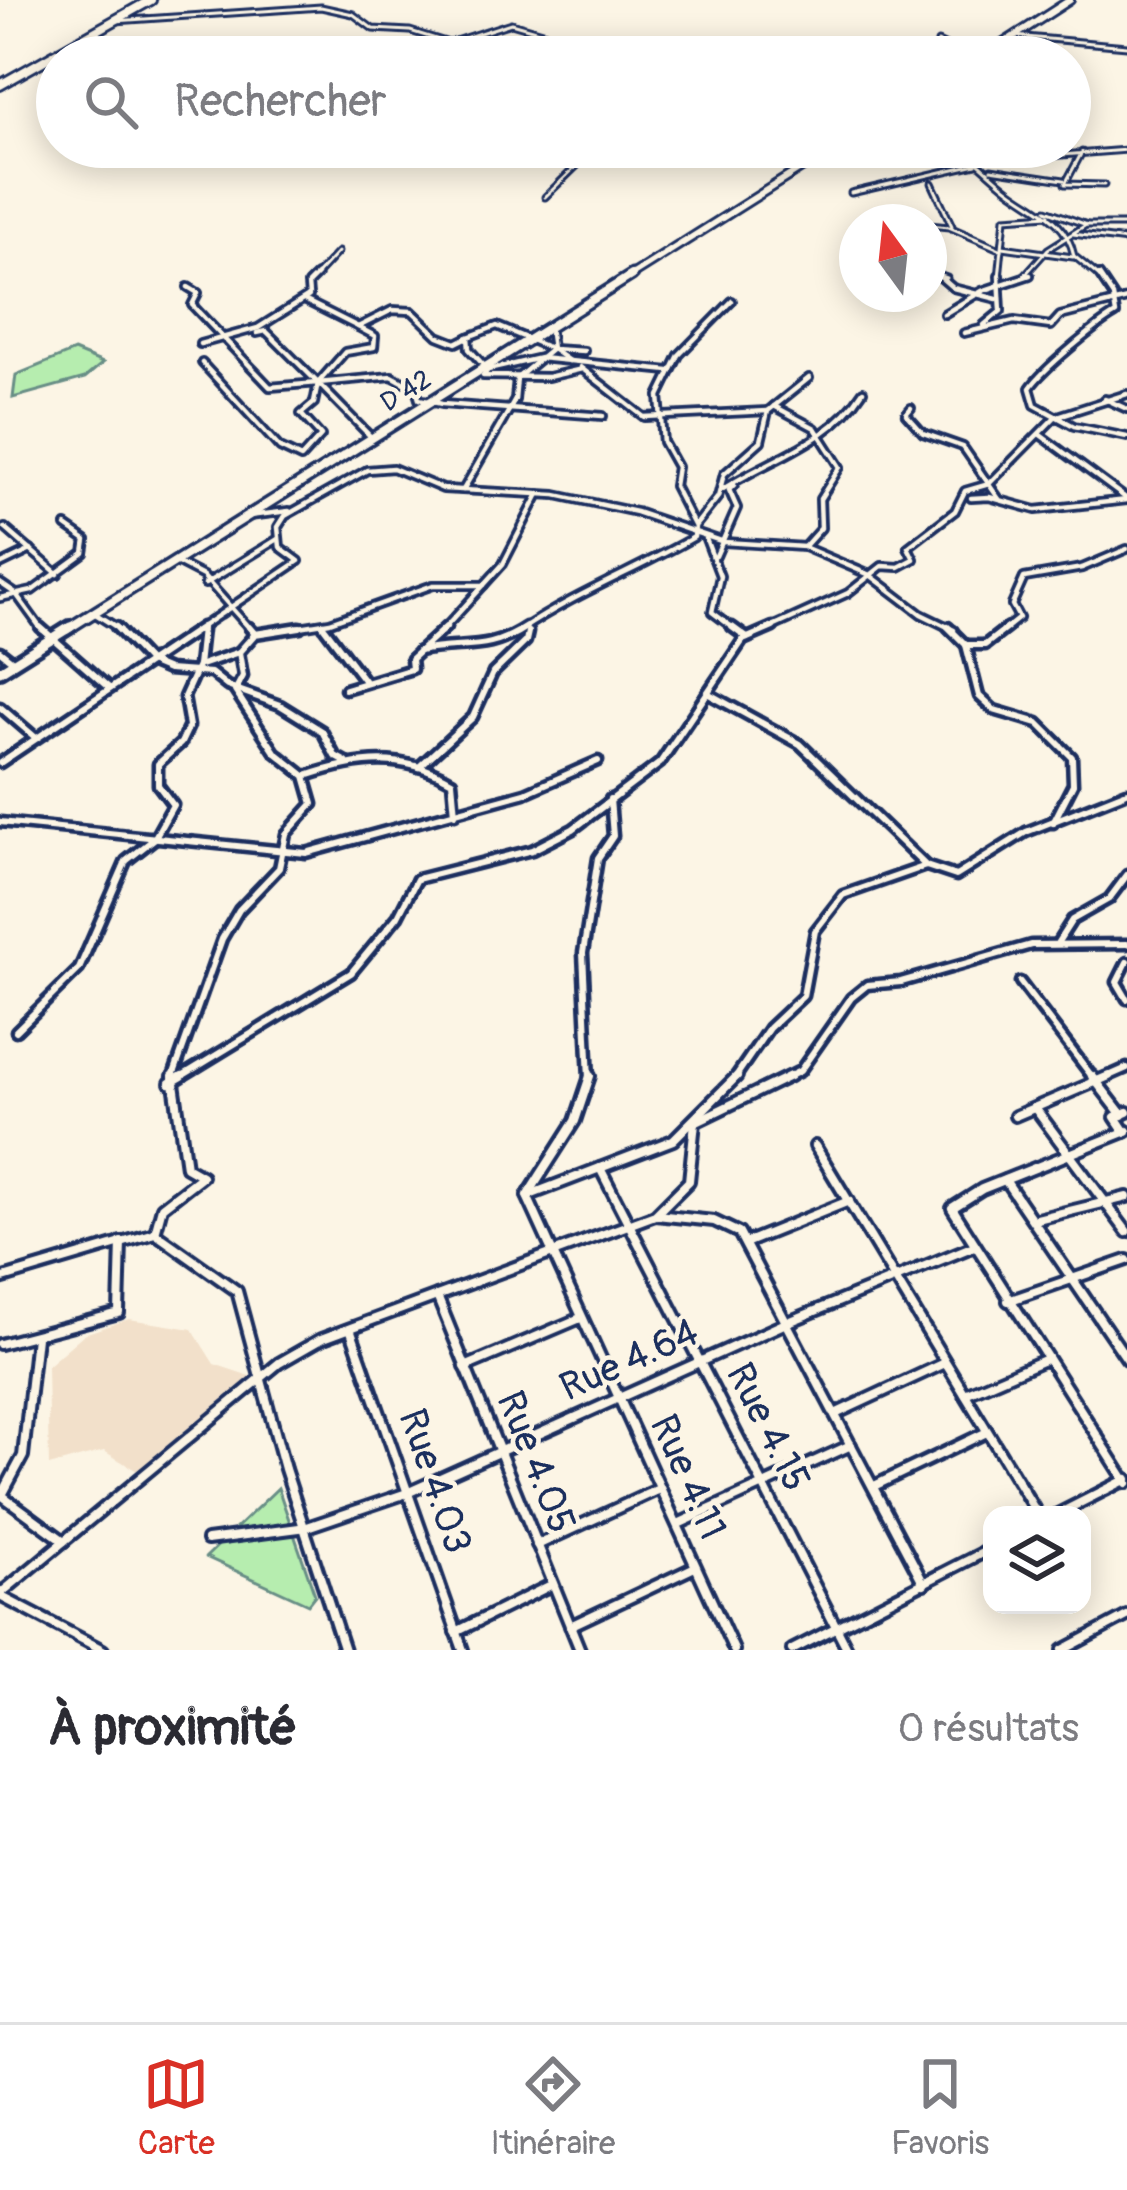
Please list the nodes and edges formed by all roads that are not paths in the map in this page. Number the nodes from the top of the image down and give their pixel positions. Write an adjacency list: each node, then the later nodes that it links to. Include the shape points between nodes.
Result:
1 (151, 0): 3 (main road)
2 (1070, 0): 8 (street)
3 (115, 21): 4 (main road); 5 (street, via 321,7 373,28)
4 (88, 36)
5 (427, 36)
6 (470, 36): 7 (street, via 515,20)
7 (549, 36)
8 (1014, 36)
9 (1091, 43): 10 (street)
10 (1127, 46)
11 (36, 65): 12 (main road)
12 (0, 85)
13 (1127, 150): 14 (street)
14 (1091, 152)
15 (575, 168): 25 (street)
16 (802, 168): 48 (street, D 42 / D 42)
17 (958, 168): 24 (street)
18 (988, 168): 20 (street)
19 (1072, 168): 21 (street)
20 (991, 170): 21 (street); 26 (street)
21 (1064, 180): 23 (street)
22 (932, 183): 30 (street)
23 (1104, 185)
24 (850, 193)
25 (545, 197)
26 (1047, 212): 27 (street); 31 (street); 33 (street, via 1005,218)
27 (1087, 225): 28 (street); 31 (street)
28 (1127, 225)
29 (947, 229): 30 (street)
30 (954, 230): 33 (street)
31 (1067, 235): 32 (street); 35 (street); 36 (street)
32 (1127, 241)
33 (1003, 248): 35 (street); 38 (street)
34 (338, 252): 42 (street)
35 (1044, 252): 36 (street); 38 (street, via 1030,275)
36 (1077, 258): 45 (street)
37 (947, 277): 40 (street, via 953,288)
38 (996, 286): 40 (street); 41 (street)
39 (188, 287): 53 (street, via 199,293 192,305)
40 (978, 293): 41 (street); 46 (street)
41 (997, 299): 49 (street, via 1000,311)
42 (304, 300): 47 (street); 50 (street)
43 (732, 301): 63 (street, via 678,351)
44 (1127, 302): 45 (street)
45 (1117, 304): 49 (street, via 1048,326); 77 (street, via 1116,314 1084,333 1082,347 1030,388 1035,405)
46 (944, 314)
47 (358, 327): 52 (street, via 404,309 438,336 456,343); 66 (street, via 375,335 374,346 345,352)
48 (549, 327): 54 (street, D 42 / D 42); 56 (street)
49 (982, 328): 51 (street)
50 (256, 333): 53 (street); 66 (street, via 266,331)
51 (964, 333)
52 (469, 337): 54 (street, via 496,326); 62 (street)
53 (229, 338): 55 (street); 66 (street, via 271,387)
54 (530, 338): 56 (street); 62 (street, D 42 / D 42)
55 (200, 344)
56 (552, 350): 57 (street); 58 (street); 60 (street)
57 (584, 351)
58 (540, 358): 60 (street); 62 (street); 64 (street)
59 (202, 363): 66 (street, via 280,448 301,458 321,436 301,414 314,403)
60 (573, 363): 61 (street)
61 (587, 367): 63 (street); 64 (street); 76 (street, via 635,411)
62 (486, 369): 64 (street, via 483,376); 70 (street, D 42 / D 42)
63 (669, 371): 76 (street)
64 (517, 377): 74 (street)
65 (809, 378): 71 (street)
66 (318, 383): 70 (street, via 392,376); 81 (street)
67 (862, 391): 79 (street)
68 (1127, 394): 69 (street)
69 (1105, 398): 73 (street); 77 (street)
70 (429, 402): 74 (street); 81 (street, D 42 / D 42)
71 (771, 408): 76 (street); 79 (street, via 802,415); 85 (street, via 761,441 734,460)
72 (911, 408): 83 (street, via 906,414 917,430 963,447)
73 (1127, 409)
74 (510, 410): 75 (street); 84 (street)
75 (603, 416)
76 (657, 418): 94 (street)
77 (1054, 418): 78 (street); 80 (street)
78 (1039, 433): 83 (street); 88 (street)
79 (823, 435): 82 (street); 98 (street, via 840,467 820,499 821,528)
80 (1127, 437)
81 (372, 438): 91 (street, D 42 / D 42)
82 (739, 479): 85 (street); 97 (street, via 729,490 737,508)
83 (989, 484): 89 (street); 105 (street, via 965,491 952,517 916,537 908,548 914,560)
84 (463, 490): 86 (street); 90 (street, via 380,468)
85 (720, 491): 94 (street)
86 (539, 494): 94 (street); 108 (street, via 520,546)
87 (971, 498): 89 (street)
88 (1127, 499): 89 (street, via 1036,510)
89 (999, 500)
90 (292, 511): 91 (street); 96 (street)
91 (248, 516): 102 (street, D 42 / D 42)
92 (66, 526): 104 (street, via 86,540 84,553)
93 (5, 528): 100 (street)
94 (694, 529): 95 (street); 115 (street)
95 (704, 537): 97 (street); 101 (street)
96 (278, 539): 107 (street); 111 (street, via 299,561)
97 (724, 542): 98 (street); 101 (street)
98 (804, 547): 105 (street)
99 (1127, 549): 119 (street, via 1082,568 1024,578 1012,605 1019,618 985,645)
100 (31, 550): 103 (street); 104 (street)
101 (716, 556): 117 (street, via 720,599 712,612)
102 (176, 562): 107 (street); 112 (street, D 42 / D 42)
103 (0, 565)
104 (58, 574): 109 (street)
105 (870, 575): 117 (street); 119 (street)
106 (0, 583): 109 (street)
107 (205, 584): 111 (street)
108 (488, 585): 113 (street, via 433,585); 122 (street)
109 (19, 592): 110 (street); 118 (street)
110 (0, 598)
111 (234, 605): 114 (street); 116 (street)
112 (94, 613): 118 (street, D 42 / D 42); 124 (street, via 128,634)
113 (322, 624): 116 (street); 127 (street)
114 (202, 626): 124 (street); 125 (street)
115 (529, 628): 122 (street, via 484,649 454,644); 139 (street, via 473,717)
116 (255, 634): 121 (street)
117 (747, 638): 131 (street)
118 (51, 639): 123 (street, D 42 / D 42); 128 (street)
119 (965, 645): 145 (street, via 979,696 994,710 1038,723 1072,757 1073,784)
120 (0, 651): 123 (street)
121 (238, 652): 125 (street); 129 (street)
122 (419, 652): 127 (street, via 402,675)
123 (14, 662): 126 (street, D 42 / D 42)
124 (149, 662): 125 (street); 128 (street)
125 (195, 669): 129 (street); 146 (street, via 184,697 192,718 186,738 158,764 158,785 173,805)
126 (0, 671)
127 (364, 680): 130 (street)
128 (110, 688): 135 (street)
129 (237, 688): 137 (street, via 322,731); 140 (street, via 275,752)
130 (345, 688)
131 (709, 694): 142 (street, via 660,763); 148 (street, via 745,706 845,779)
132 (0, 707): 133 (street)
133 (9, 715): 134 (street); 135 (street)
134 (0, 720)
135 (36, 738): 138 (street)
136 (598, 760): 143 (street)
137 (346, 762): 139 (street, via 376,754); 140 (street)
138 (0, 763)
139 (419, 766): 143 (street, via 452,781)
140 (305, 776): 147 (street, via 313,804 286,834)
141 (1127, 792): 145 (street)
142 (610, 799): 158 (street, via 532,850 417,879 351,973); 168 (street, via 613,836 598,858 583,953 590,1076 575,1121)
143 (455, 814): 147 (street, via 334,849)
144 (0, 822): 146 (street)
145 (1053, 823): 148 (street, via 956,876)
146 (154, 838): 147 (street); 155 (street, via 126,861 80,969)
147 (283, 852): 158 (street, via 222,939)
148 (926, 866): 162 (street, via 843,895 814,931 803,996)
149 (1127, 875): 150 (street, via 1119,891 1075,918)
150 (1055, 944): 151 (street); 162 (street, via 867,985 800,1071)
151 (1127, 944)
152 (1127, 962): 154 (street, via 1118,982)
153 (1020, 982): 157 (street)
154 (1127, 999)
155 (16, 1031)
156 (1127, 1068): 157 (street)
157 (1096, 1081): 159 (street); 160 (street)
158 (170, 1083): 176 (street, via 186,1167 202,1176 162,1207)
159 (1036, 1108): 161 (street); 165 (street)
160 (1124, 1114): 163 (street, via 1115,1117)
161 (1015, 1116)
162 (695, 1122): 166 (street, via 673,1140); 172 (street, via 688,1181)
163 (1126, 1131): 165 (street)
164 (815, 1145): 170 (street)
165 (1070, 1154): 167 (street); 171 (street)
166 (600, 1168): 168 (street); 174 (street, Rue 4.15)
167 (1005, 1180): 173 (street); 179 (street, via 952,1208)
168 (527, 1196): 180 (street, Rue 4.11)
169 (1127, 1197): 171 (street)
170 (849, 1201): 178 (street); 182 (street)
171 (1105, 1202): 173 (street); 175 (street)
172 (655, 1215): 174 (street); 178 (street, via 714,1221)
173 (1033, 1220): 184 (street)
174 (629, 1223): 180 (street); 193 (street, Rue 4.15)
175 (1127, 1232)
176 (155, 1233): 177 (street); 197 (street, via 236,1291)
177 (121, 1242): 183 (street); 190 (street, via 119,1313)
178 (745, 1243): 188 (street)
179 (974, 1246): 182 (street, Rue 4.64); 186 (street)
180 (551, 1251): 185 (street); 187 (street, Rue 4.11)
181 (1127, 1260): 184 (street)
182 (893, 1278): 188 (street, Rue 4.64); 195 (street)
183 (0, 1279)
184 (1073, 1280): 186 (street); 192 (street)
185 (436, 1296): 189 (street); 196 (street, Rue 4.05)
186 (1008, 1301): 194 (street)
187 (579, 1318): 196 (street); 199 (street, Rue 4.11)
188 (787, 1323): 193 (street, Rue 4.64); 200 (street)
189 (351, 1331): 197 (street, via 321,1339); 208 (street, Rue 4.03)
190 (36, 1335): 191 (street); 209 (street, via 23,1456)
191 (0, 1344)
192 (1127, 1359)
193 (701, 1360): 199 (street, Rue 4.64); 205 (street, Rue 4.15)
194 (1044, 1360): 198 (street); 204 (street)
195 (945, 1363): 198 (street); 200 (street)
196 (465, 1366): 203 (street, Rue 4.05)
197 (260, 1377): 213 (street); 215 (street)
198 (964, 1395): 201 (street)
199 (620, 1397): 203 (street, Rue 4.64); 207 (street, Rue 4.11)
200 (835, 1414): 202 (street)
201 (987, 1432): 206 (street); 210 (street)
202 (851, 1445): 205 (street); 206 (street)
203 (497, 1449): 208 (street, Rue 4.64); 216 (street, Rue 4.05)
204 (1126, 1480): 211 (street)
205 (764, 1485): 212 (street); 224 (street, Rue 4.15)
206 (874, 1486): 220 (street)
207 (660, 1488): 212 (street, Rue 4.11); 216 (street)
208 (406, 1493): 213 (street, Rue 4.64); 225 (street, Rue 4.03)
209 (1, 1495): 215 (street)
210 (1032, 1506)
211 (1074, 1506)
212 (678, 1524): 218 (street, Rue 4.11)
213 (308, 1527): 214 (street, Rue 4.64); 227 (street)
214 (207, 1540)
215 (64, 1541): 221 (street)
216 (537, 1545): 219 (street, Rue 4.05)
217 (983, 1553): 220 (street)
218 (695, 1568): 223 (street); 230 (street, Rue 4.11)
219 (554, 1584): 223 (street, Rue 4.05); 225 (street)
220 (923, 1584): 224 (street)
221 (0, 1595): 226 (street)
222 (1127, 1616): 233 (street)
223 (570, 1626): 229 (street, Rue 4.05)
224 (837, 1628): 231 (street); 232 (street, Rue 4.15)
225 (456, 1631): 228 (street, Rue 4.03)
226 (103, 1650)
227 (344, 1650)
228 (464, 1650)
229 (580, 1650)
230 (734, 1650)
231 (791, 1650)
232 (848, 1650)
233 (1063, 1650)

